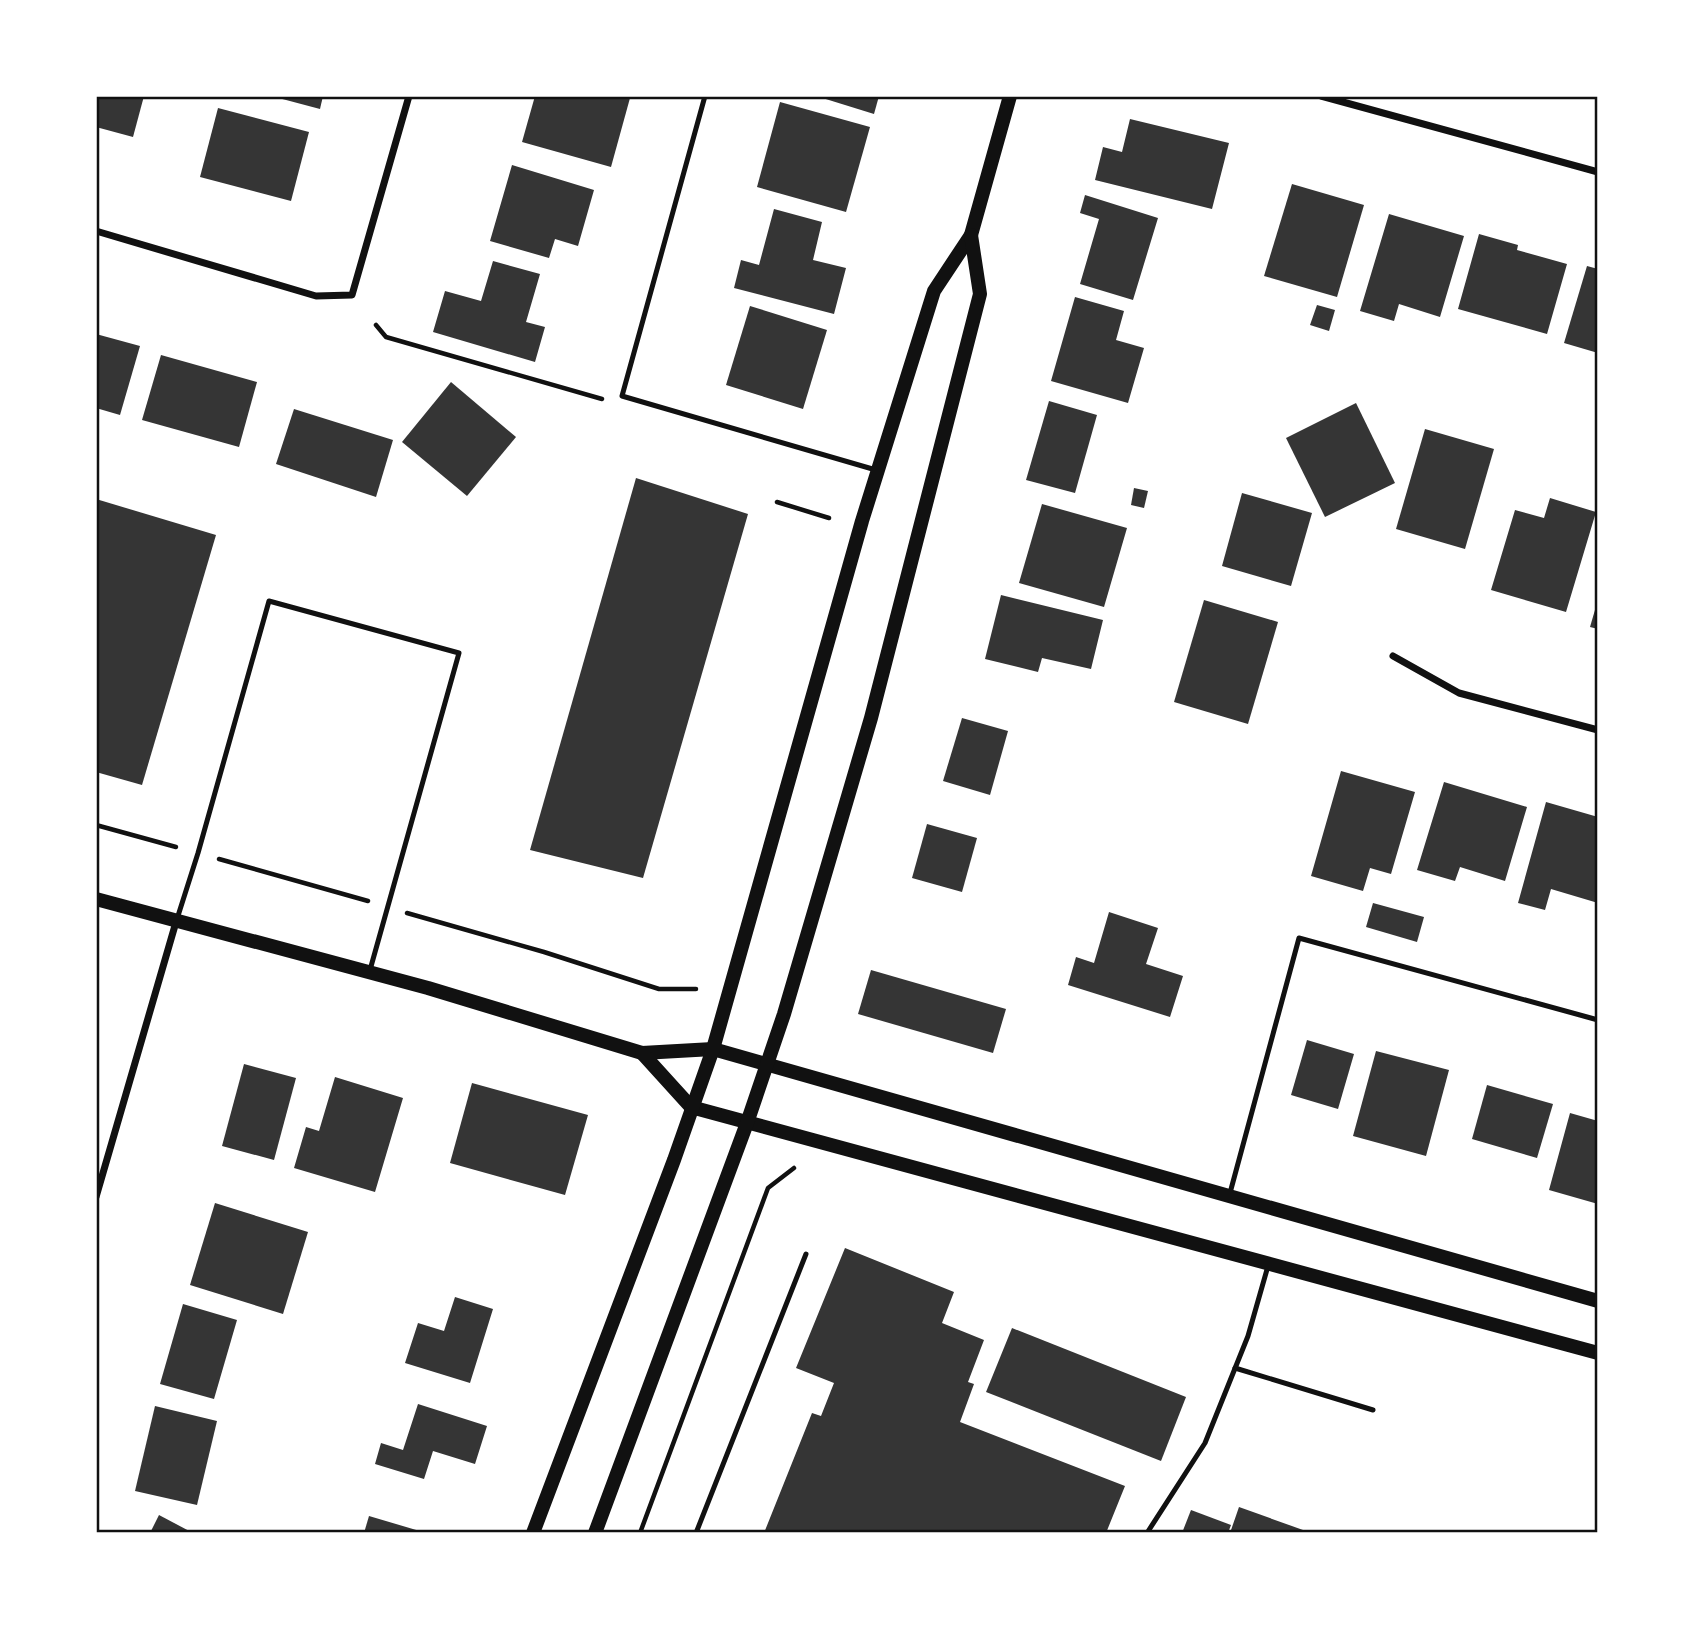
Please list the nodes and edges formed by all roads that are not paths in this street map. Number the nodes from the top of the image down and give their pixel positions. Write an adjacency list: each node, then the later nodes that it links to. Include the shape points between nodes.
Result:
1 (409, 96): 6 (street, via 352,295 316,296)
2 (705, 96): 8 (lane, via 622,396)
3 (1010, 96): 7 (main road)
4 (1321, 96): 5 (street)
5 (1598, 172)
6 (96, 231)
7 (971, 235): 8 (main road, via 934,291); 17 (main road, via 980,294 871,718)
8 (879, 471): 15 (main road)
9 (1393, 656): 10 (street, via 1459,693)
10 (1598, 730)
11 (96, 900): 12 (main road)
12 (176, 922): 13 (main road); 13 (lane, via 269,601 459,653); 21 (street)
13 (369, 973): 16 (main road)
14 (1598, 1020): 20 (lane, via 1299,938)
15 (713, 1049): 16 (main road); 17 (main road); 18 (main road)
16 (642, 1053): 18 (main road)
17 (768, 1066): 19 (main road); 20 (main road)
18 (691, 1107): 19 (main road); 28 (main road)
19 (747, 1123): 23 (main road); 29 (main road)
20 (1229, 1196): 24 (main road)
21 (96, 1197)
22 (806, 1254): 30 (lane)
23 (1268, 1264): 25 (main road); 26 (lane)
24 (1598, 1301)
25 (1598, 1353)
26 (1235, 1368): 27 (lane); 31 (lane, via 1205,1443)
27 (1373, 1410)
28 (533, 1533)
29 (595, 1533)
30 (696, 1533)
31 (1147, 1533)

